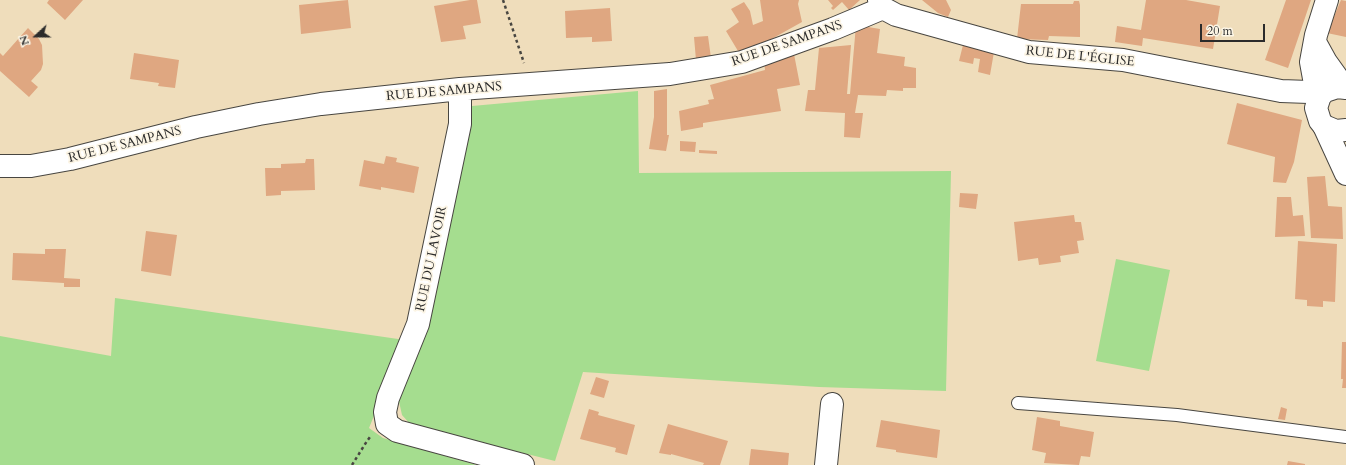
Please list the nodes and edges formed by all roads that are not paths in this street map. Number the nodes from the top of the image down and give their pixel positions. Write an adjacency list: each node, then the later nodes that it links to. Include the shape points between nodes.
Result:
1 (1327, 0): 3 (street)
2 (881, 4): 5 (street, RUE DE SAMPANS, via 833,29 742,62 670,74); 6 (street, RUE DE L'ÉGLISE, via 896,15 1029,52 1123,60)
3 (1313, 52): 4 (street, via 1326,62); 6 (street, via 1304,74); 7 (street, via 1315,84)
4 (1345, 88): 7 (street, via 1331,88)
5 (460, 89): 9 (street, RUE DE SAMPANS, via 321,104 259,114 70,159 32,166); 14 (street, RUE DU LAVOIR, via 460,124 418,324 388,398 385,412 387,424 397,431)
6 (1281, 92): 7 (street, RUE DE L'ÉGLISE, via 1308,92)
7 (1321, 108): 8 (street, RUE DE L'ÉGLISE, via 1336,131); 10 (street)
8 (1346, 130)
9 (0, 166)
10 (1346, 174)
11 (1018, 403): 13 (lane, via 1177,415)
12 (832, 404): 15 (street)
13 (1346, 437)
14 (523, 465)
15 (826, 465)

